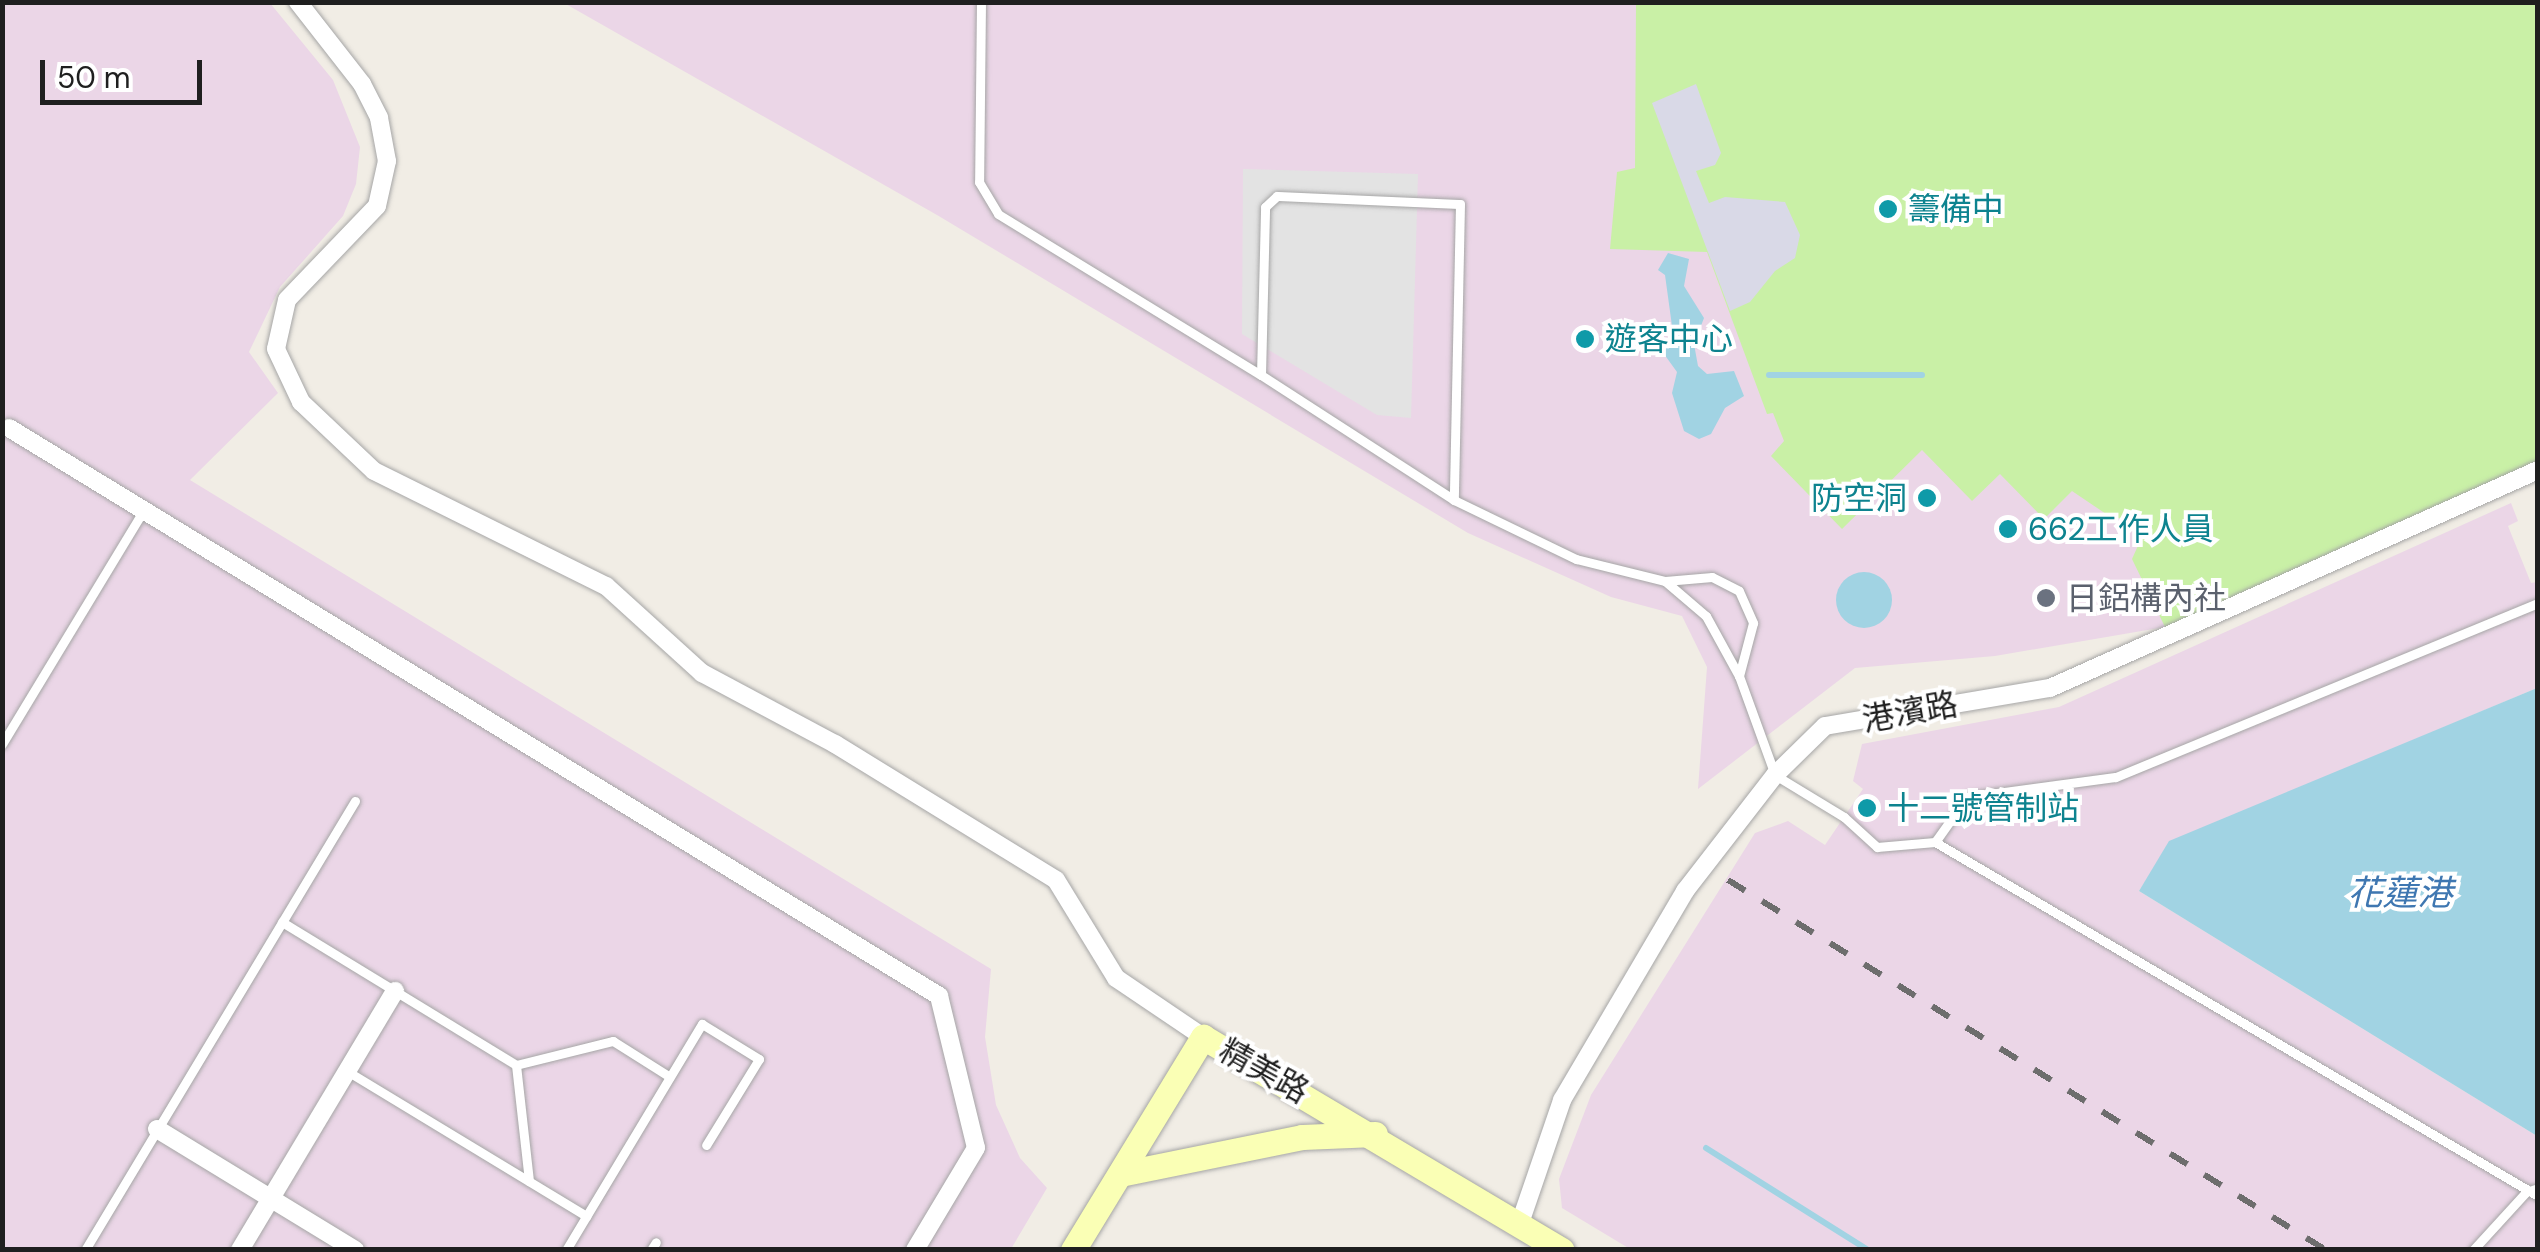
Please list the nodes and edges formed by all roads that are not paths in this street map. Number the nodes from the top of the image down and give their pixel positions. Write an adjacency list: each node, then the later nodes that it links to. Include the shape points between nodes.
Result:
1 (298, 2): 17 (street, via 362,84 379,118 387,161 377,206 287,300 276,349 301,402 374,472 606,586 702,673 835,744 1056,880 1116,978)
2 (982, 2): 3 (lane, via 979,182 998,214)
3 (1261, 375): 6 (lane); 6 (lane, via 1264,208 1277,196 1460,204)
4 (8, 428): 7 (street)
5 (2538, 470): 12 (street, 港濱路, via 2050,688 1824,726)
6 (1454, 500): 8 (lane, via 1576,558)
7 (144, 510): 11 (lane); 36 (street, via 940,996 976,1148)
8 (1665, 581): 10 (lane, via 1706,616); 10 (lane, via 1712,577 1739,591 1753,623)
9 (2538, 603): 14 (lane, via 2114,777 1967,797)
10 (1739, 676): 12 (lane)
11 (2, 744)
12 (1775, 775): 14 (lane, via 1844,817 1877,847); 31 (street, 港濱路, via 1685,891 1562,1100)
13 (355, 801): 15 (lane)
14 (1935, 842): 27 (lane)
15 (282, 922): 16 (lane); 21 (lane)
16 (395, 991): 18 (lane); 19 (street)
17 (1203, 1037): 22 (main road, 精美路); 24 (main road, 精美路)
18 (516, 1065): 20 (lane, via 612,1041); 25 (lane)
19 (347, 1071): 25 (lane); 29 (street)
20 (670, 1076): 23 (lane, via 702,1024 758,1059); 30 (lane)
21 (157, 1130): 29 (street); 32 (lane)
22 (1375, 1134): 24 (main road, via 1302,1136); 31 (main road, 精美路)
23 (706, 1145)
24 (1120, 1174): 37 (main road, 精美路)
25 (529, 1182): 30 (lane)
26 (2538, 1188): 27 (lane)
27 (2526, 1192): 28 (lane); 39 (lane)
28 (2538, 1196)
29 (270, 1198): 33 (street); 34 (street)
30 (586, 1216): 35 (lane)
31 (1520, 1222): 38 (main road, 精美路)
32 (85, 1250)
33 (240, 1250)
34 (355, 1250)
35 (566, 1250)
36 (915, 1250)
37 (1074, 1250)
38 (1562, 1250)
39 (2473, 1250)

